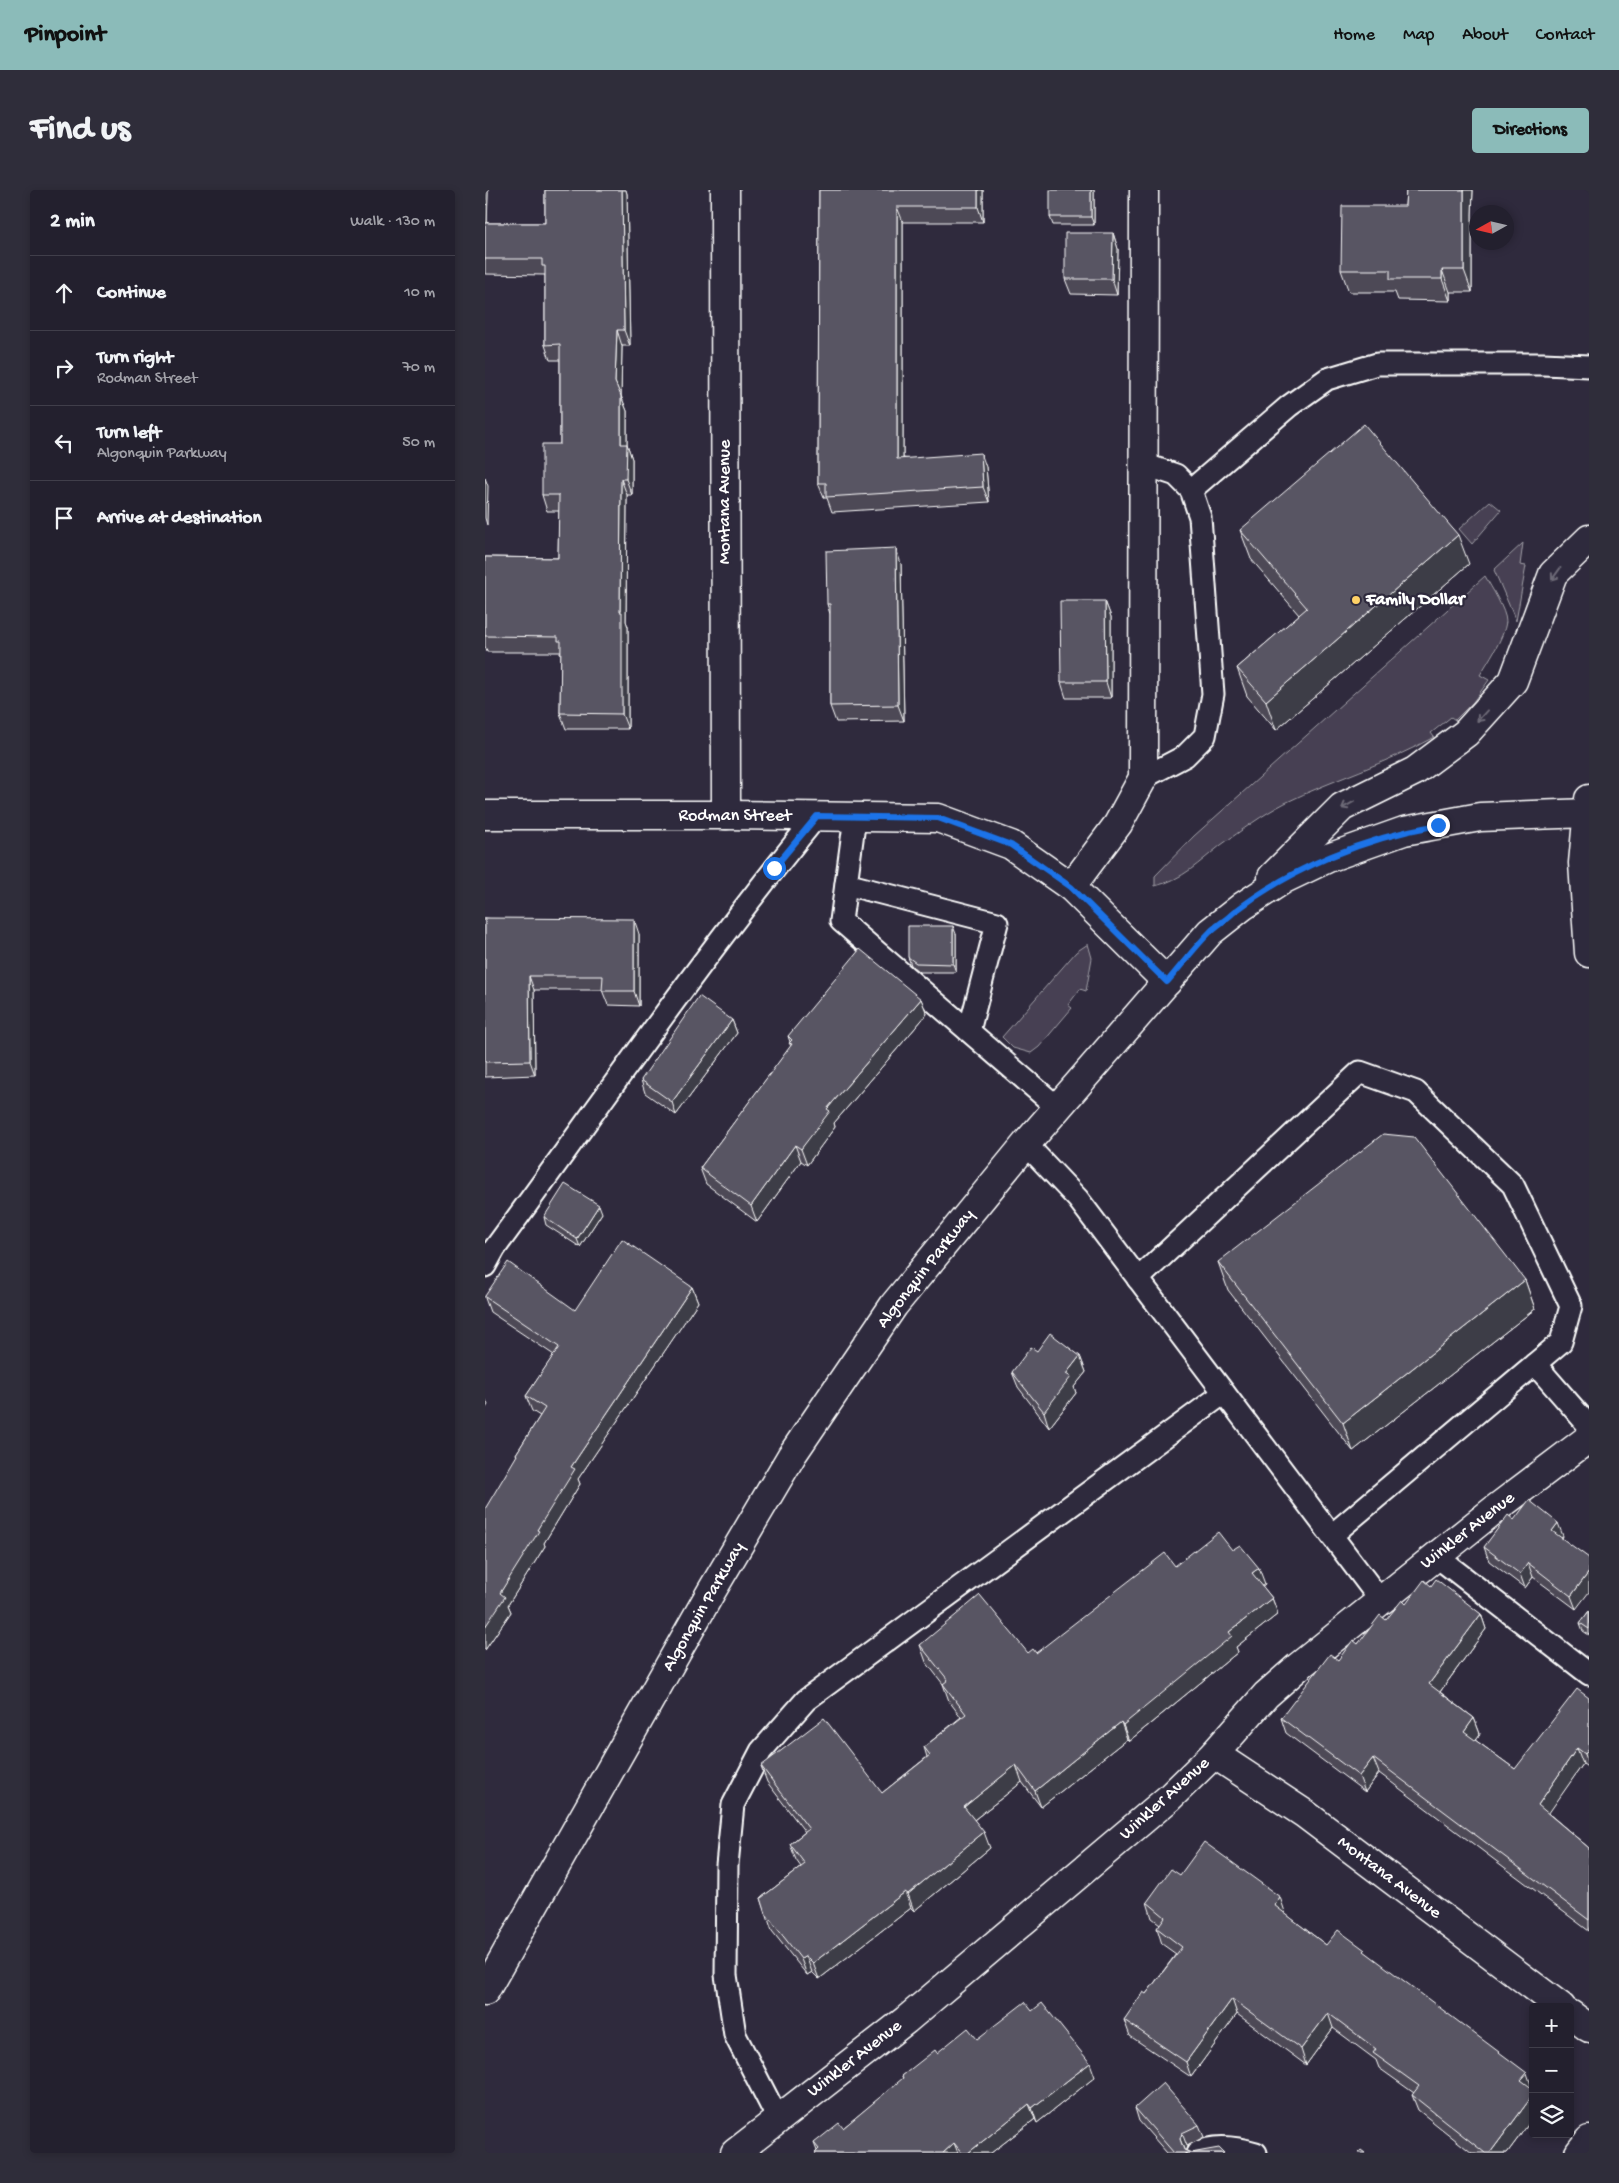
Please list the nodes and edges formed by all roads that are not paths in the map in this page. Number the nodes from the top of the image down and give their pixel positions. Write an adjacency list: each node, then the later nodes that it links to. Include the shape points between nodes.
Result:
1 (725, 190): 10 (street, Montana Avenue)
2 (1144, 190): 4 (street)
3 (1589, 366): 5 (lane, via 1377,364 1327,379 1289,406)
4 (1143, 464): 5 (lane, via 1176,475); 7 (street)
5 (1191, 490): 7 (lane, via 1200,517 1213,694 1205,736 1185,756)
6 (1589, 538): 16 (street, one-way to 16, via 1553,574 1513,681 1466,733 1415,771 1342,807)
7 (1143, 778): 15 (street, via 1118,824)
8 (1589, 799): 9 (street)
9 (1589, 813): 16 (street, Algonquin Parkway, via 1480,817 1404,831 1328,858 1284,879); 17 (street, via 1583,864)
10 (726, 815): 11 (street, Rodman Street); 12 (street, Rodman Street)
11 (485, 816)
12 (817, 816): 13 (street, Rodman Street); 22 (lane, via 774,868)
13 (855, 817): 14 (lane); 15 (street, Rodman Street, via 938,818 1011,845)
14 (846, 884): 19 (lane, via 841,921); 19 (lane, via 997,923)
15 (1071, 887): 18 (street, Rodman Street)
16 (1243, 906): 18 (street, Algonquin Parkway, via 1210,932)
17 (1589, 953)
18 (1167, 982): 20 (street, Algonquin Parkway)
19 (969, 1031): 20 (lane)
20 (1058, 1108): 21 (street, Algonquin Parkway)
21 (1026, 1144): 23 (lane, via 1078,1199); 33 (street, Algonquin Parkway, via 894,1305 792,1455)
22 (485, 1266)
23 (1138, 1279): 24 (lane, via 1360,1072 1416,1092 1513,1185 1571,1306 1561,1342); 25 (lane)
24 (1535, 1364): 26 (lane); 28 (lane)
25 (1225, 1393): 28 (lane); 37 (lane, via 806,1700 761,1751 733,1805 727,1865 726,1974 735,2035)
26 (1589, 1426)
27 (1589, 1438): 29 (street, Winkler Avenue)
28 (1332, 1535): 30 (lane)
29 (1435, 1556): 30 (street, Winkler Avenue); 31 (lane)
30 (1381, 1601): 32 (street, Winkler Avenue, via 1266,1695)
31 (1589, 1674)
32 (1214, 1754): 34 (street, Montana Avenue, via 1305,1814); 37 (street, Winkler Avenue, via 1169,1798 928,2001)
33 (485, 1991)
34 (1556, 2003)
35 (1574, 2017): 36 (street)
36 (1589, 2028)
37 (778, 2119): 39 (street, Winkler Avenue)
38 (1589, 2140): 42 (street)
39 (735, 2153)
40 (1197, 2153): 41 (lane, via 1215,2148)
41 (1256, 2153)
42 (1579, 2153)

